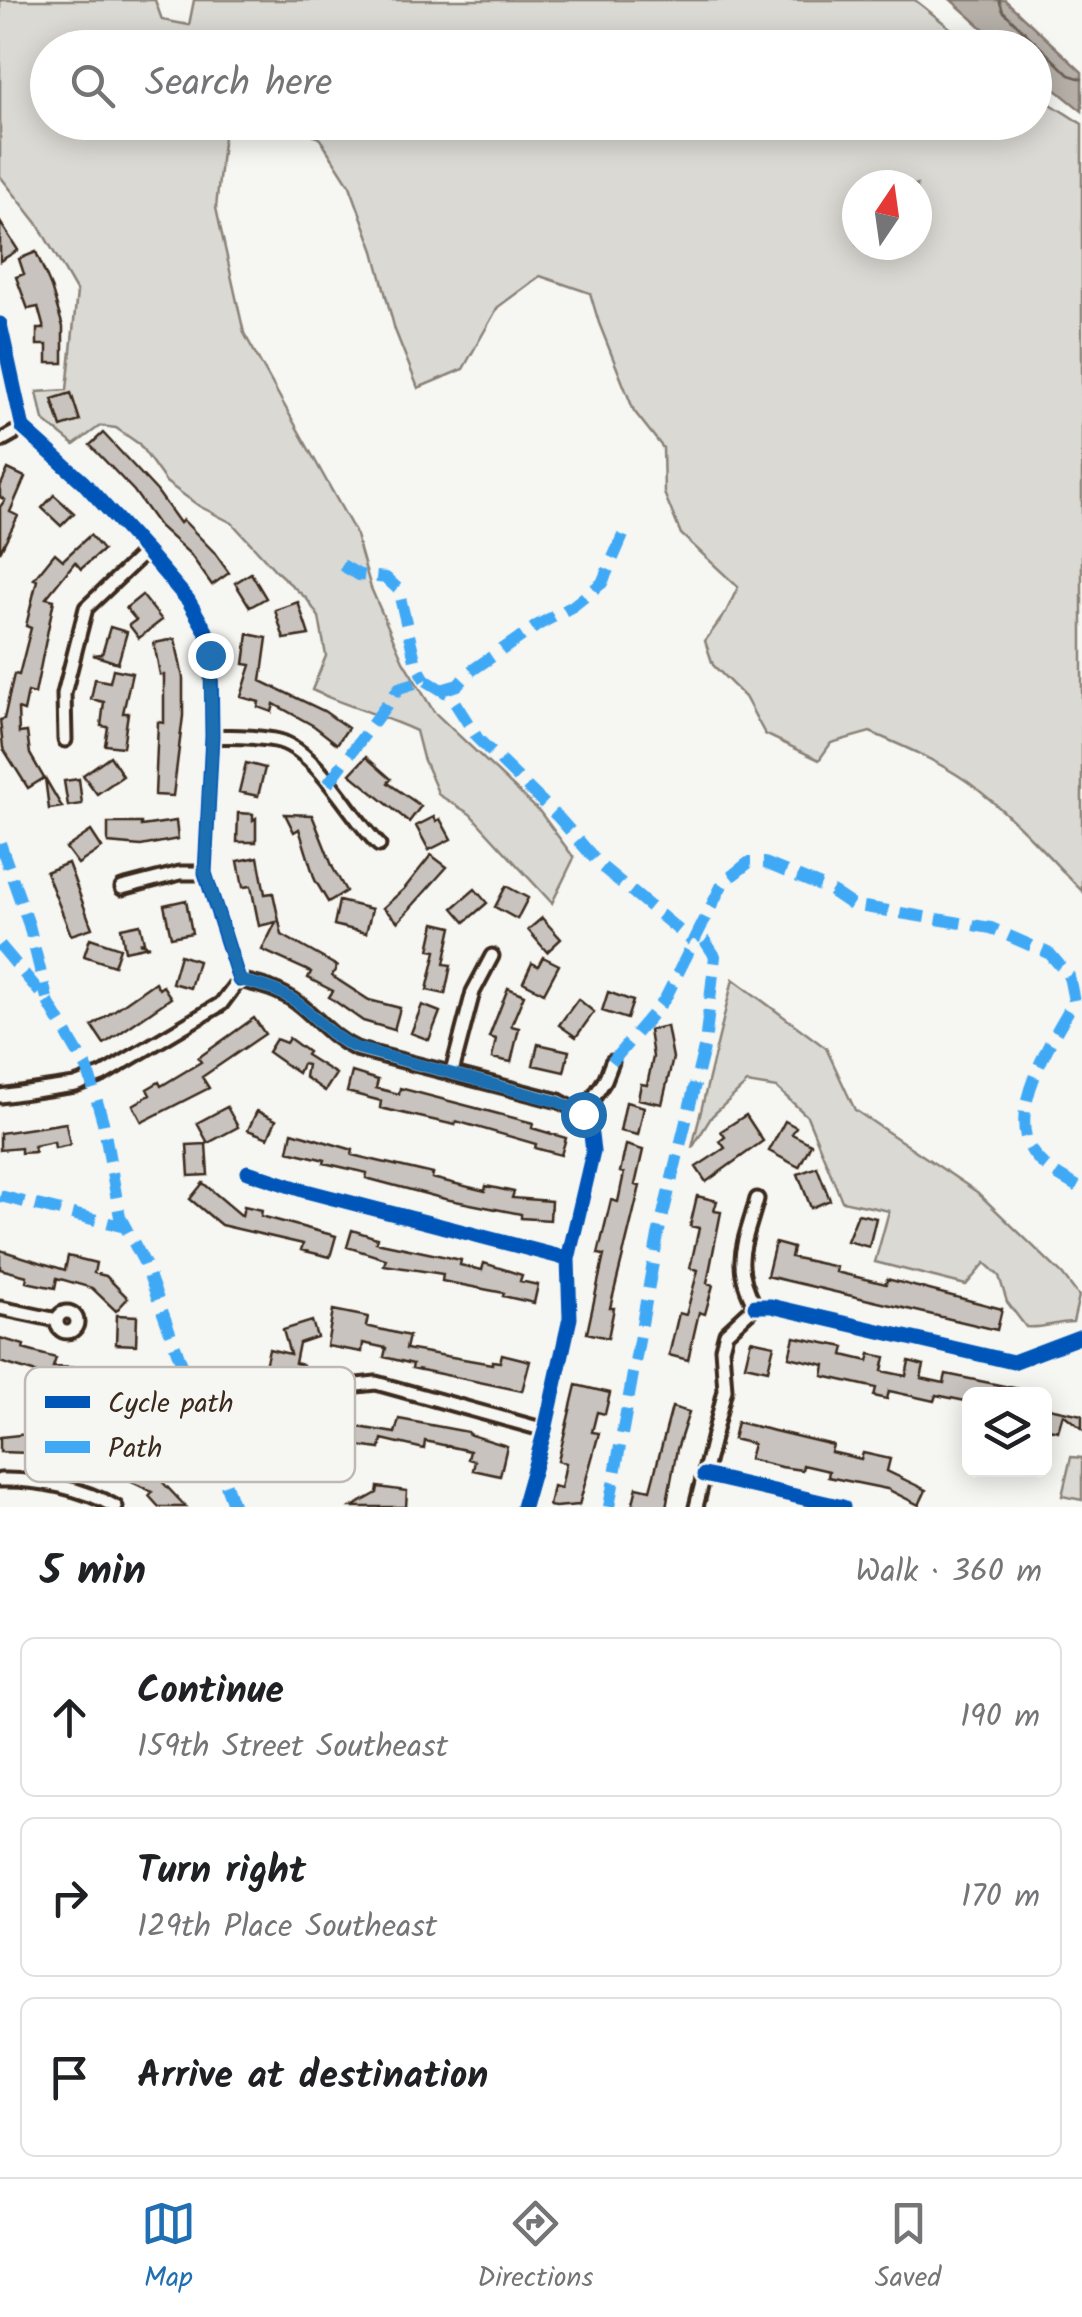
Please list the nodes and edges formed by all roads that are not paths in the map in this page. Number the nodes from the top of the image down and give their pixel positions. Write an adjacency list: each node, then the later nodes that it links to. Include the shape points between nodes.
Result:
1 (0, 324): 2 (street)
2 (23, 428): 3 (street); 4 (street)
3 (0, 441)
4 (146, 551): 5 (street, via 206,631); 6 (street, via 86,608 64,694)
5 (212, 736): 7 (street, via 294,746); 8 (street)
6 (65, 740)
7 (379, 845)
8 (205, 872): 9 (street); 11 (street)
9 (122, 888)
10 (492, 956): 13 (street, via 474,992)
11 (239, 980): 13 (street, via 277,990 356,1048); 14 (street, via 221,1004 102,1075)
12 (612, 1062): 15 (street)
13 (452, 1072): 15 (street)
14 (0, 1096)
15 (583, 1114): 18 (street, via 592,1152)
16 (248, 1172): 18 (street)
17 (756, 1198): 19 (street, via 740,1268)
18 (568, 1259): 24 (street, via 570,1318)
19 (755, 1306): 22 (street, via 1013,1362); 25 (street, via 726,1332 725,1390)
20 (0, 1308): 21 (street)
21 (58, 1320)
22 (1082, 1336)
23 (355, 1385): 24 (street, via 376,1383)
24 (545, 1430): 30 (street)
25 (704, 1475): 31 (street); 32 (street)
26 (0, 1480): 27 (street)
27 (25, 1481)
28 (40, 1482): 29 (street)
29 (116, 1507)
30 (523, 1507)
31 (696, 1507)
32 (843, 1507)

